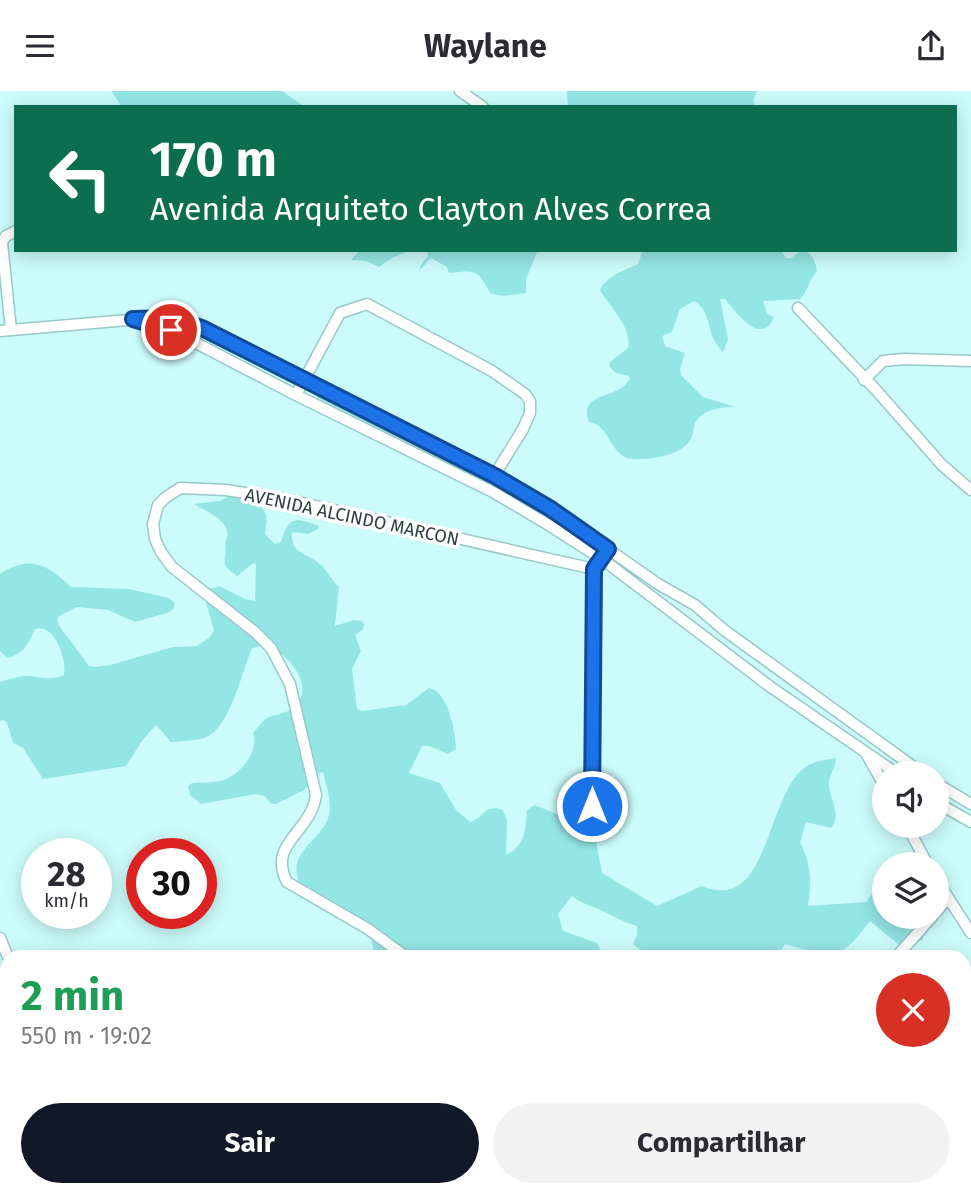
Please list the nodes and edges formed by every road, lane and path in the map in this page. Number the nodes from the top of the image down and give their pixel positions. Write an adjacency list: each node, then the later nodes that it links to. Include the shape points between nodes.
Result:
1 (460, 91): 2 (street)
2 (480, 105)
3 (14, 232): 6 (street, via 2,242)
4 (798, 308): 9 (street)
5 (133, 319): 6 (street); 8 (street, via 188,322); 10 (street, via 171,330)
6 (6, 330)
7 (971, 361): 9 (street, via 883,361)
8 (305, 379): 10 (street); 11 (street); 11 (street, via 340,313 367,305 492,371 525,394 530,413)
9 (864, 380): 12 (street)
10 (296, 395): 14 (street, via 493,492)
11 (495, 476): 13 (street)
12 (971, 490)
13 (608, 549): 14 (street); 16 (street)
14 (602, 559): 15 (street); 17 (street)
15 (594, 569): 26 (street); 32 (street, AVENIDA ALCINDO MARCON, via 226,490 180,488 158,505 155,539 172,567 255,632 271,649 290,684 316,795 309,818 285,848 282,871 287,882)
16 (658, 585): 17 (street); 18 (street)
17 (651, 596): 19 (street)
18 (695, 605): 19 (street); 22 (street)
19 (683, 620): 20 (street)
20 (866, 752): 21 (street); 23 (street)
21 (879, 761)
22 (904, 761)
23 (872, 763)
24 (949, 791): 25 (street)
25 (971, 804)
26 (592, 806)
27 (949, 809): 28 (street)
28 (971, 822)
29 (949, 902): 31 (street)
30 (921, 929): 33 (street)
31 (971, 933)
32 (396, 950)
33 (902, 950)

